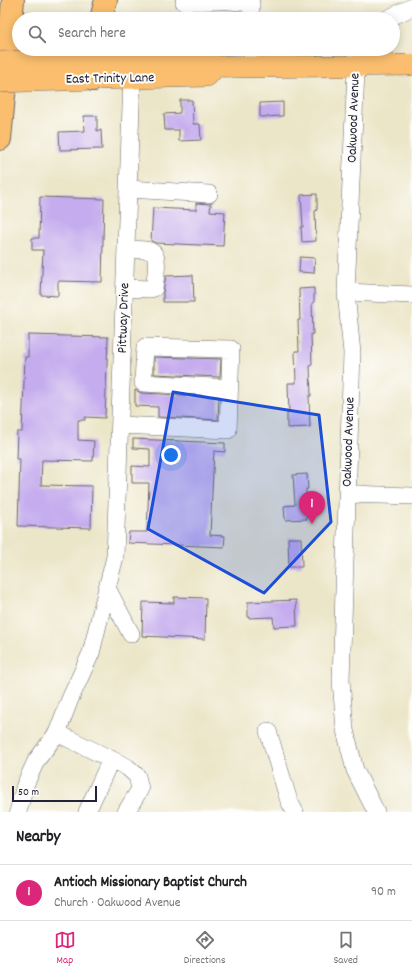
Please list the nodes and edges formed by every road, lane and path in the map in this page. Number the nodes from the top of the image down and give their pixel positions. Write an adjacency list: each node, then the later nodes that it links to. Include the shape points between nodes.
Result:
1 (13, 0): 21 (highway)
2 (93, 0): 7 (highway)
3 (106, 0): 8 (highway)
4 (219, 0): 5 (street); 9 (street, via 251,3)
5 (184, 2)
6 (412, 7): 10 (street)
7 (91, 12)
8 (103, 12)
9 (251, 12)
10 (400, 13)
11 (131, 56): 16 (highway)
12 (96, 58): 18 (main road, East Trinity Lane); 19 (main road, East Trinity Lane)
13 (253, 58): 14 (main road); 16 (main road)
14 (356, 58): 17 (main road); 26 (street, Oakwood Avenue)
15 (0, 62): 18 (main road, East Trinity Lane, bridge)
16 (209, 63): 19 (main road, East Trinity Lane, via 207,76)
17 (412, 64)
18 (29, 71): 20 (main road, East Trinity Lane, bridge)
19 (132, 78): 22 (street, Pittway Drive)
20 (0, 82)
21 (0, 139)
22 (129, 189): 23 (street); 24 (street, Pittway Drive)
23 (209, 194)
24 (126, 250): 25 (street, Pittway Drive); 25 (street, via 153,252 156,256 156,272 154,288)
25 (125, 288): 29 (street, Pittway Drive)
26 (346, 292): 27 (street); 30 (street, Oakwood Avenue, via 352,353)
27 (412, 295)
28 (230, 388): 28 (street, via 231,349 145,347 143,383); 29 (street, via 228,430)
29 (120, 425): 32 (street, Pittway Drive, via 115,557)
30 (348, 494): 31 (street); 41 (street, Oakwood Avenue, via 341,680 345,730 355,770)
31 (412, 496)
32 (107, 588): 33 (street); 35 (street, Pittway Drive, via 91,653)
33 (131, 634)
34 (268, 731): 40 (street, via 288,801)
35 (57, 733): 36 (street); 37 (street, Pittway Drive, via 36,761 25,785)
36 (111, 759): 38 (street); 39 (street, via 127,767 137,776 140,790)
37 (18, 812)
38 (87, 812)
39 (126, 812)
40 (294, 812)
41 (376, 812)

